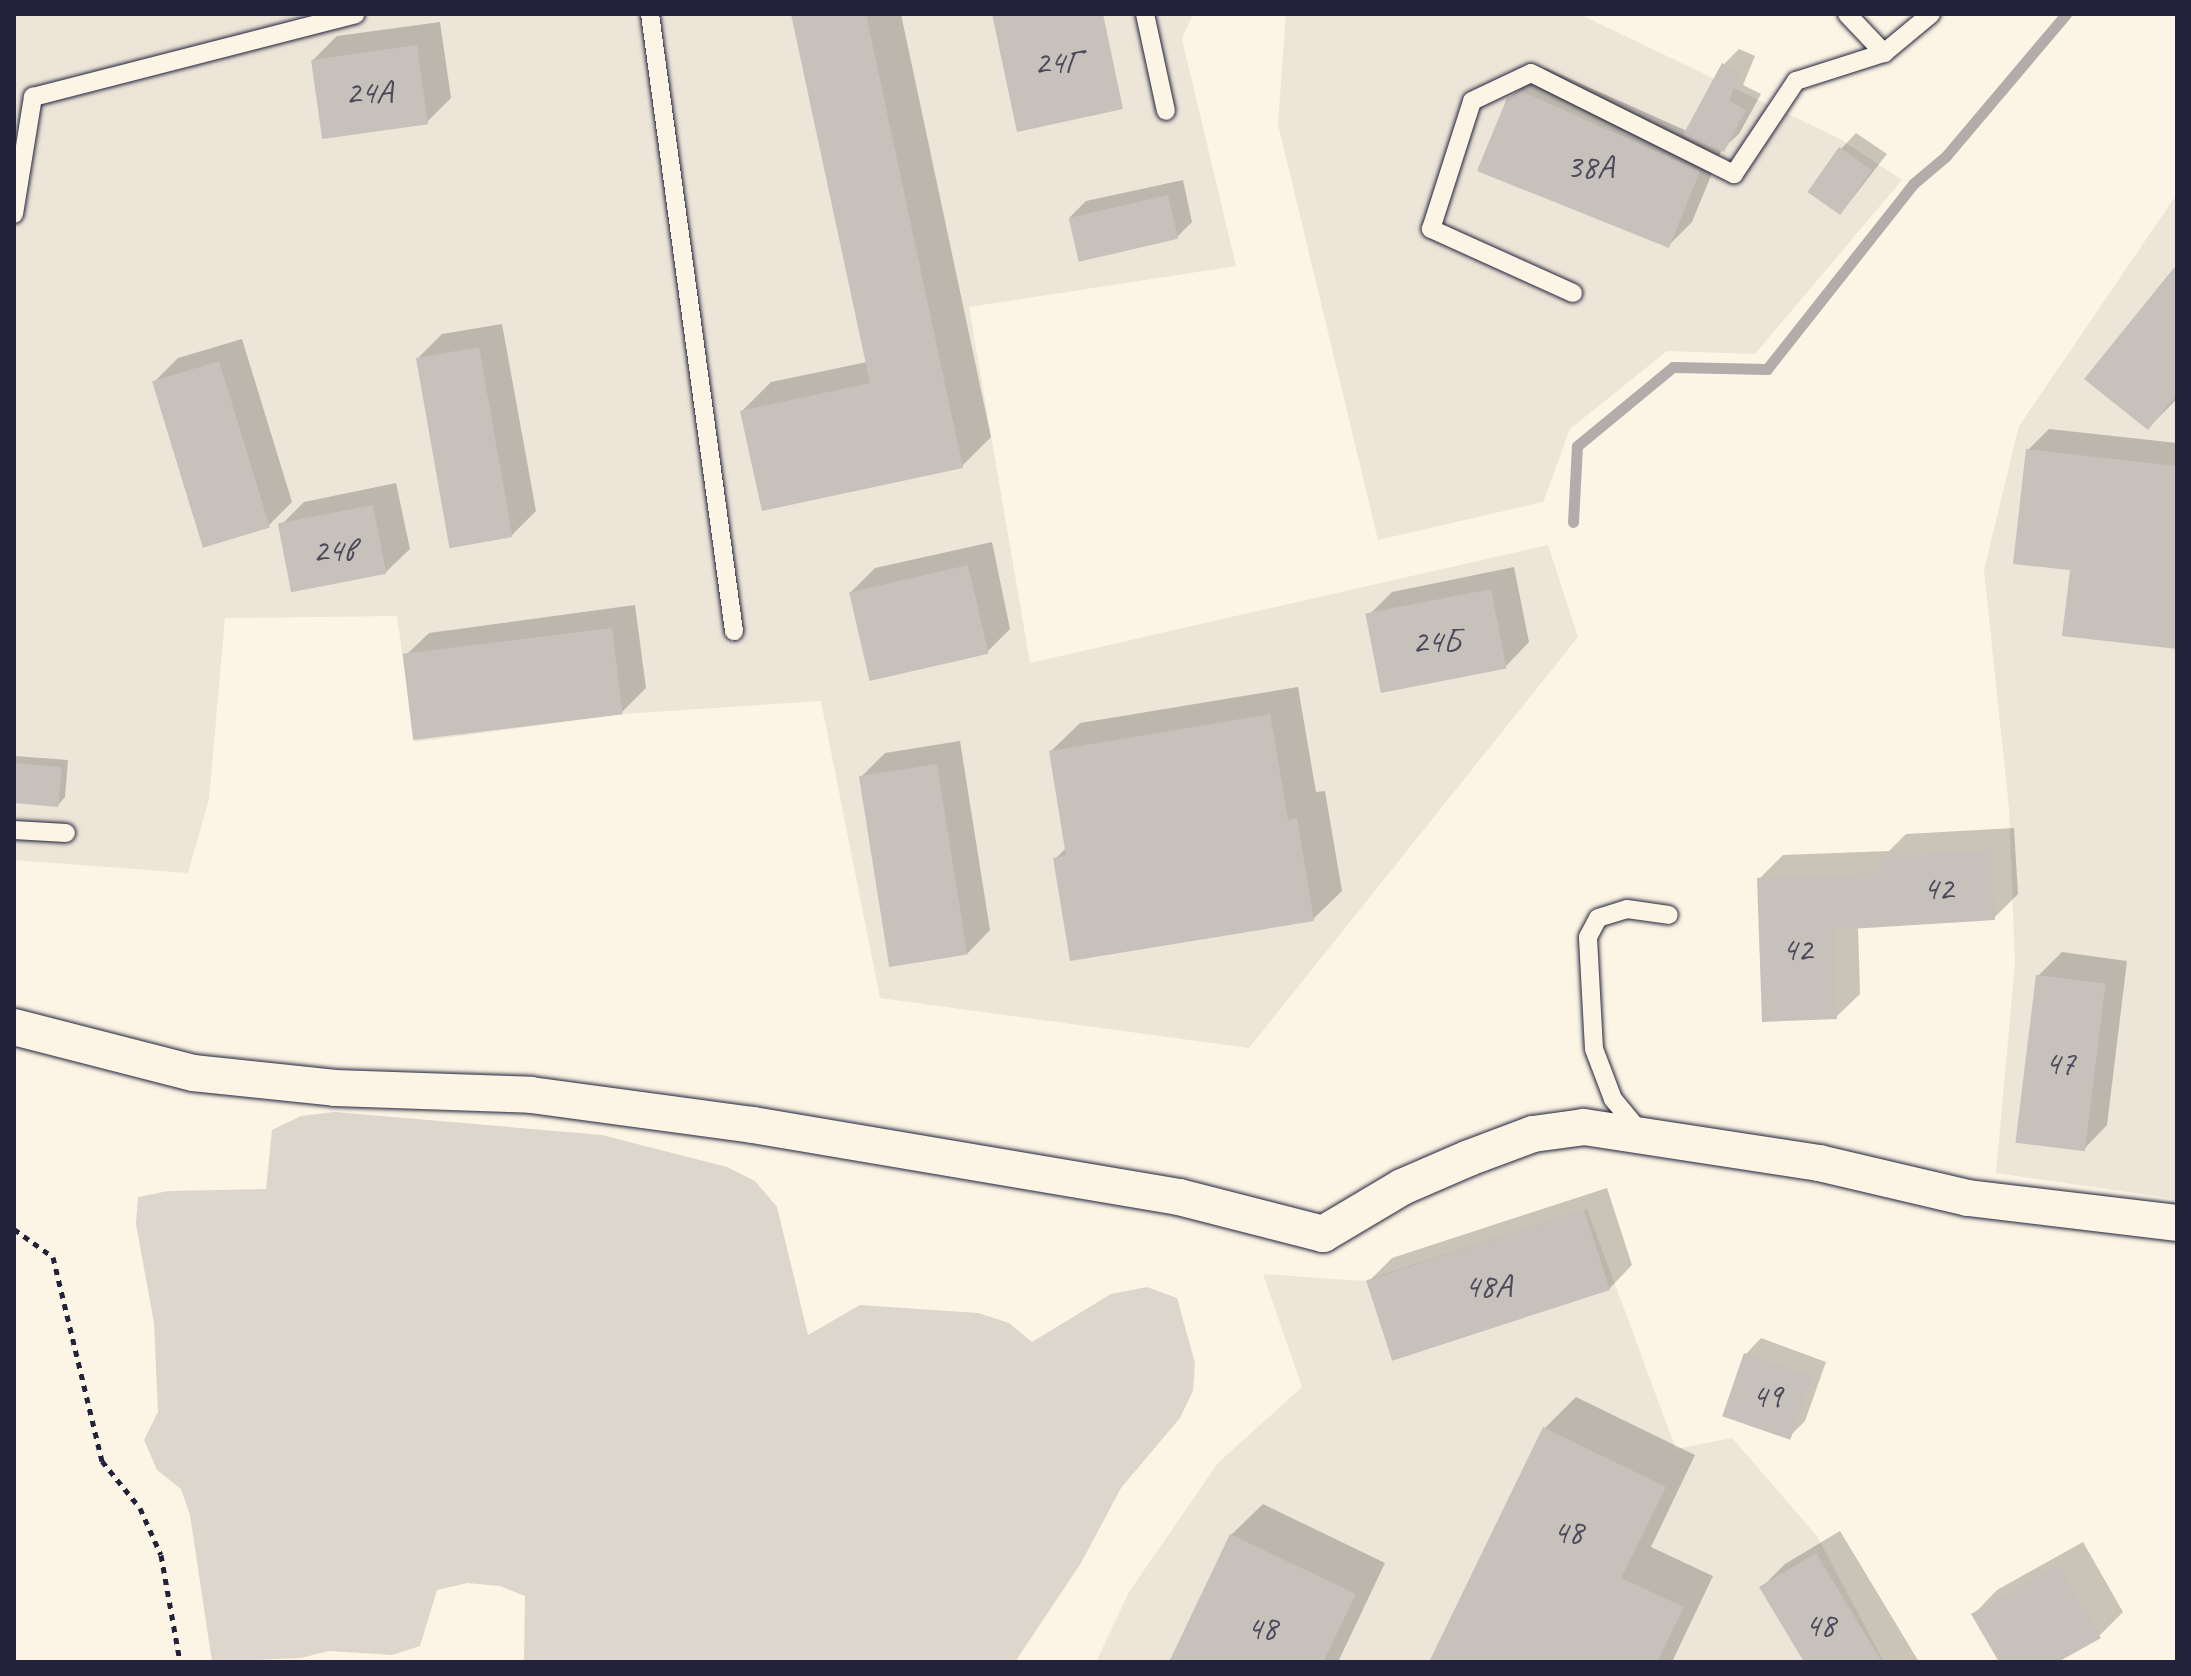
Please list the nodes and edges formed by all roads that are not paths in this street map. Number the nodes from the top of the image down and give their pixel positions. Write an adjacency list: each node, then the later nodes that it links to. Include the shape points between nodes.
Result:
1 (356, 14): 8 (lane, via 33,97)
2 (650, 14): 10 (lane)
3 (1145, 14): 7 (lane)
4 (1847, 14): 6 (lane)
5 (1931, 14): 6 (lane)
6 (1884, 53): 9 (lane, via 1796,81 1734,174 1531,73 1472,101 1431,229)
7 (1166, 111)
8 (14, 214)
9 (1573, 293)
10 (734, 631)
11 (14, 830): 12 (lane)
12 (66, 833)
13 (1669, 915): 15 (lane, via 1627,909 1598,918 1588,937 1594,1049 1613,1099)
14 (14, 1027): 15 (street, via 193,1073 335,1088 531,1095 753,1125 1179,1197 1323,1234 1402,1187 1533,1134 1584,1127)
15 (1641, 1133): 16 (street, via 1819,1163 1968,1198)
16 (2177, 1223)

